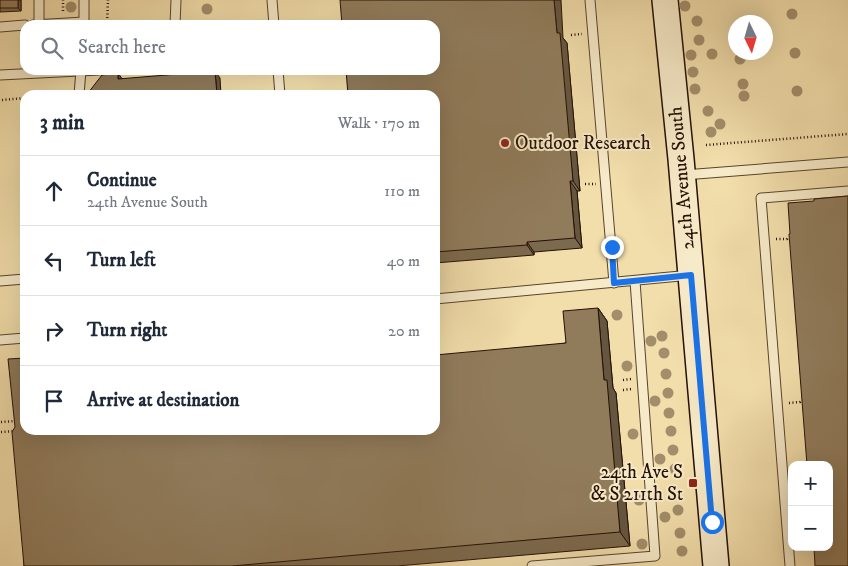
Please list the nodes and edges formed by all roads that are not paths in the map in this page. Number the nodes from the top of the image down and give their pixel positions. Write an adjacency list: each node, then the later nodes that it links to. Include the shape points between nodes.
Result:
1 (39, 0): 7 (lane)
2 (84, 0): 8 (lane)
3 (176, 0): 9 (lane)
4 (272, 0): 10 (lane)
5 (590, 0): 26 (lane)
6 (665, 0): 20 (street, 24th Avenue South)
7 (39, 20)
8 (84, 20)
9 (175, 20)
10 (274, 20)
11 (20, 25): 12 (lane)
12 (0, 27)
13 (20, 74): 14 (lane)
14 (0, 75)
15 (81, 75): 17 (lane)
16 (278, 75): 18 (lane)
17 (79, 90)
18 (280, 90)
19 (848, 162): 20 (lane)
20 (682, 175): 22 (street, 24th Avenue South)
21 (848, 191): 32 (lane, via 761,198)
22 (691, 275): 25 (lane); 31 (street, 24th Avenue South)
23 (20, 279): 24 (lane)
24 (0, 281)
25 (635, 281): 26 (lane); 30 (lane, via 655,556)
26 (614, 283): 27 (lane)
27 (440, 299)
28 (20, 338): 29 (lane)
29 (0, 340)
30 (532, 566)
31 (716, 566)
32 (790, 566)

